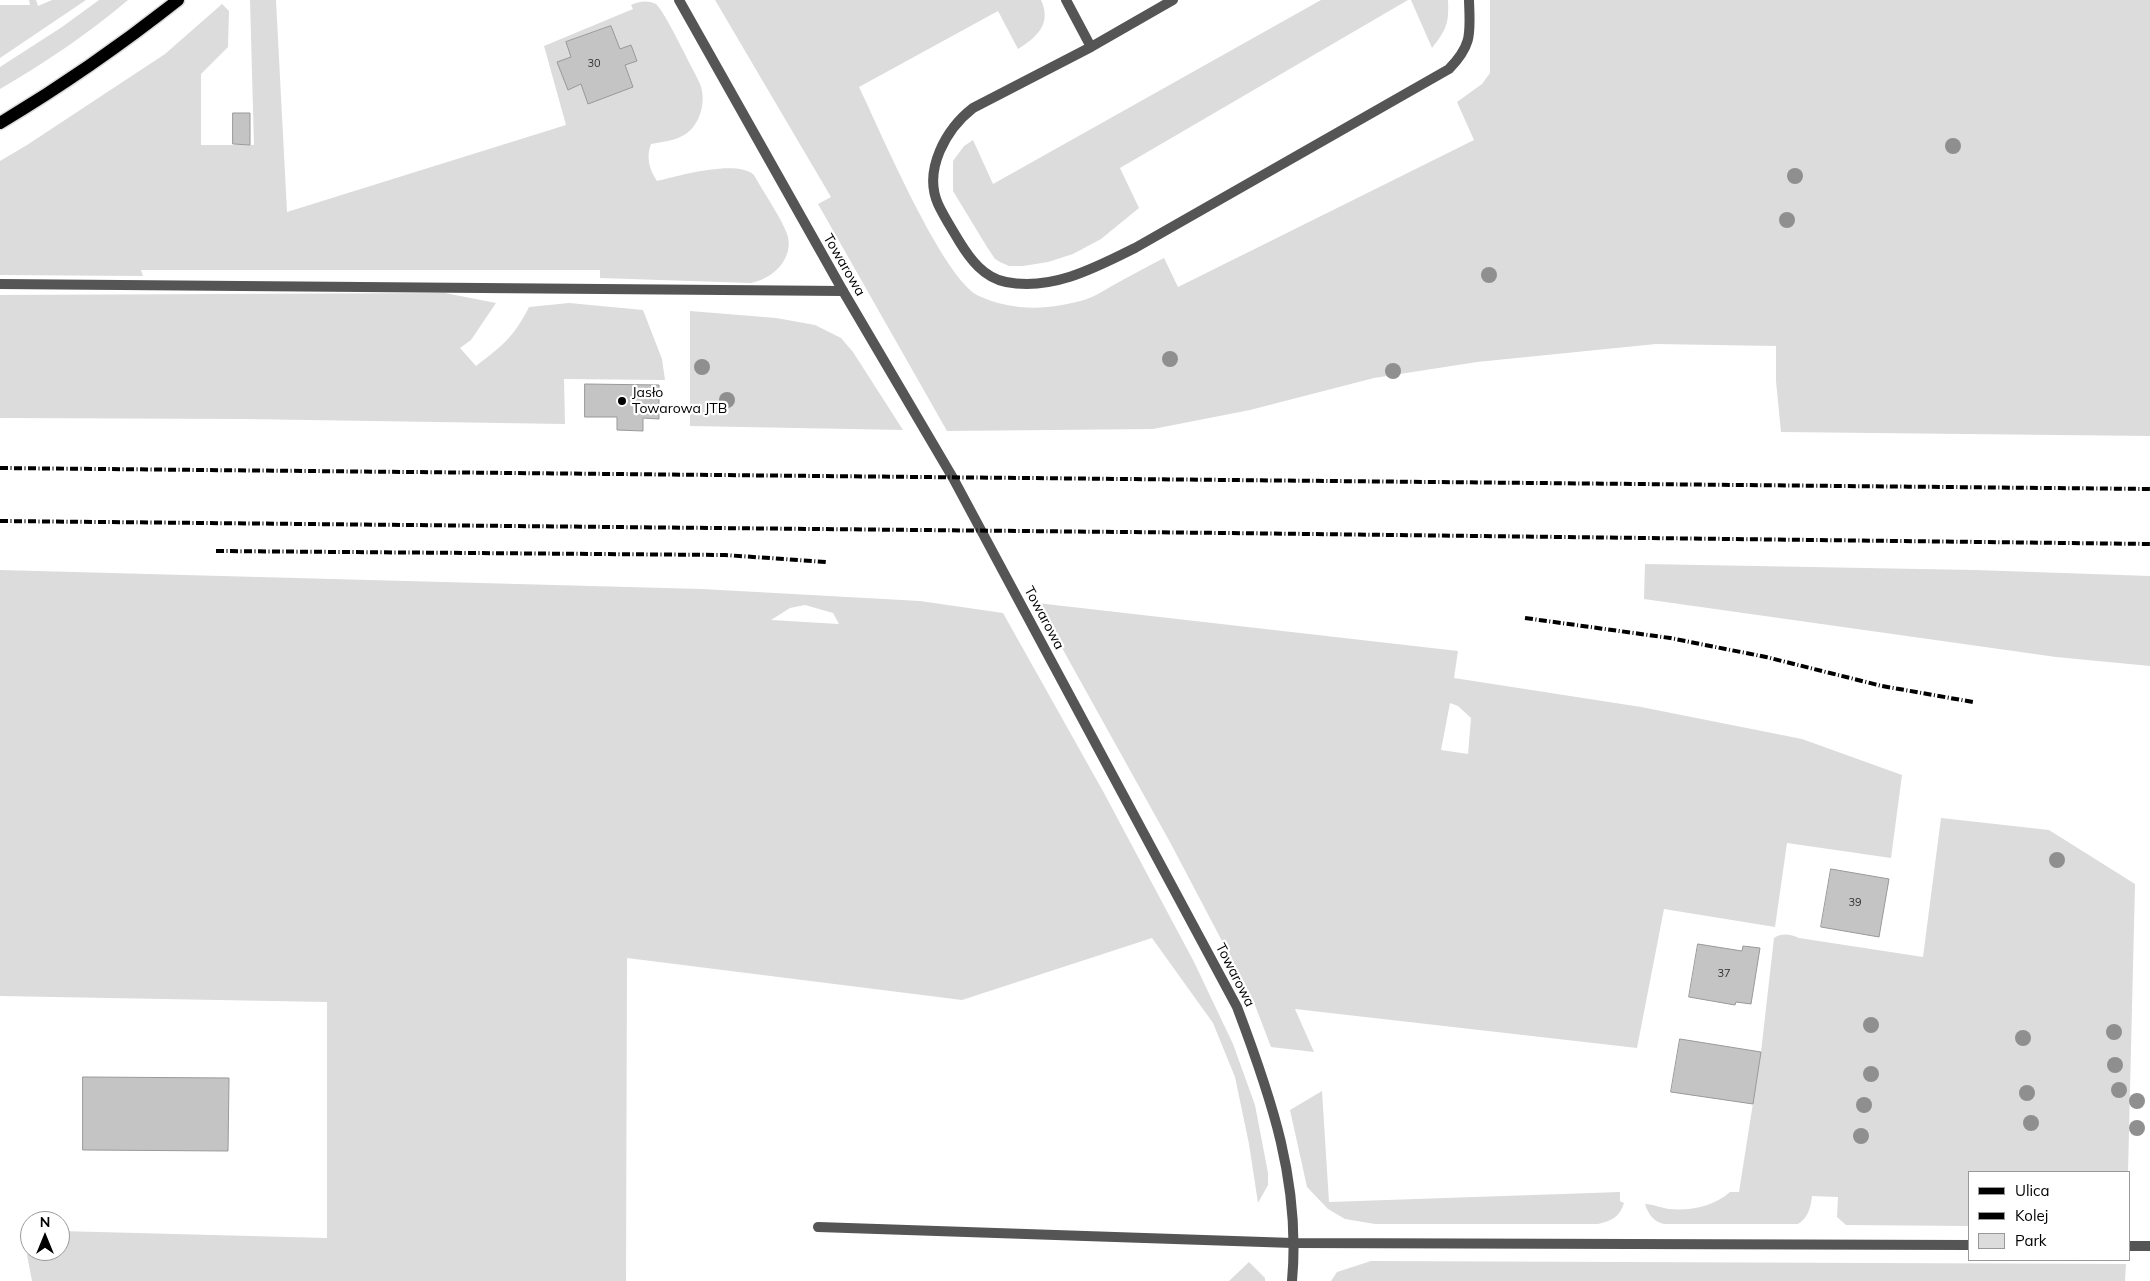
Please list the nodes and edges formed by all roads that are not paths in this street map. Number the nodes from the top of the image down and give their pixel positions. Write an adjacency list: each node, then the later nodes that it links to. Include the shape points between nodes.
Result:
1 (178, 0): 7 (main road, via 53,92)
2 (679, 0): 9 (street, Towarowa)
3 (1066, 0): 6 (street)
4 (1173, 0): 6 (street)
5 (1469, 0): 6 (street, via 1469,41 1449,69 1096,268 1059,281 1032,284 1003,282 982,271 938,204 934,172 938,157 947,136 964,115)
6 (1091, 47)
7 (0, 123)
8 (0, 284): 9 (street)
9 (843, 291): 11 (street, Towarowa, via 952,478 1237,1007 1265,1083 1285,1156 1290,1180)
10 (818, 1227): 11 (street)
11 (1294, 1243): 12 (street); 15 (street, Towarowa)
12 (1968, 1245)
13 (2130, 1246): 14 (street)
14 (2150, 1246)
15 (1292, 1281)

